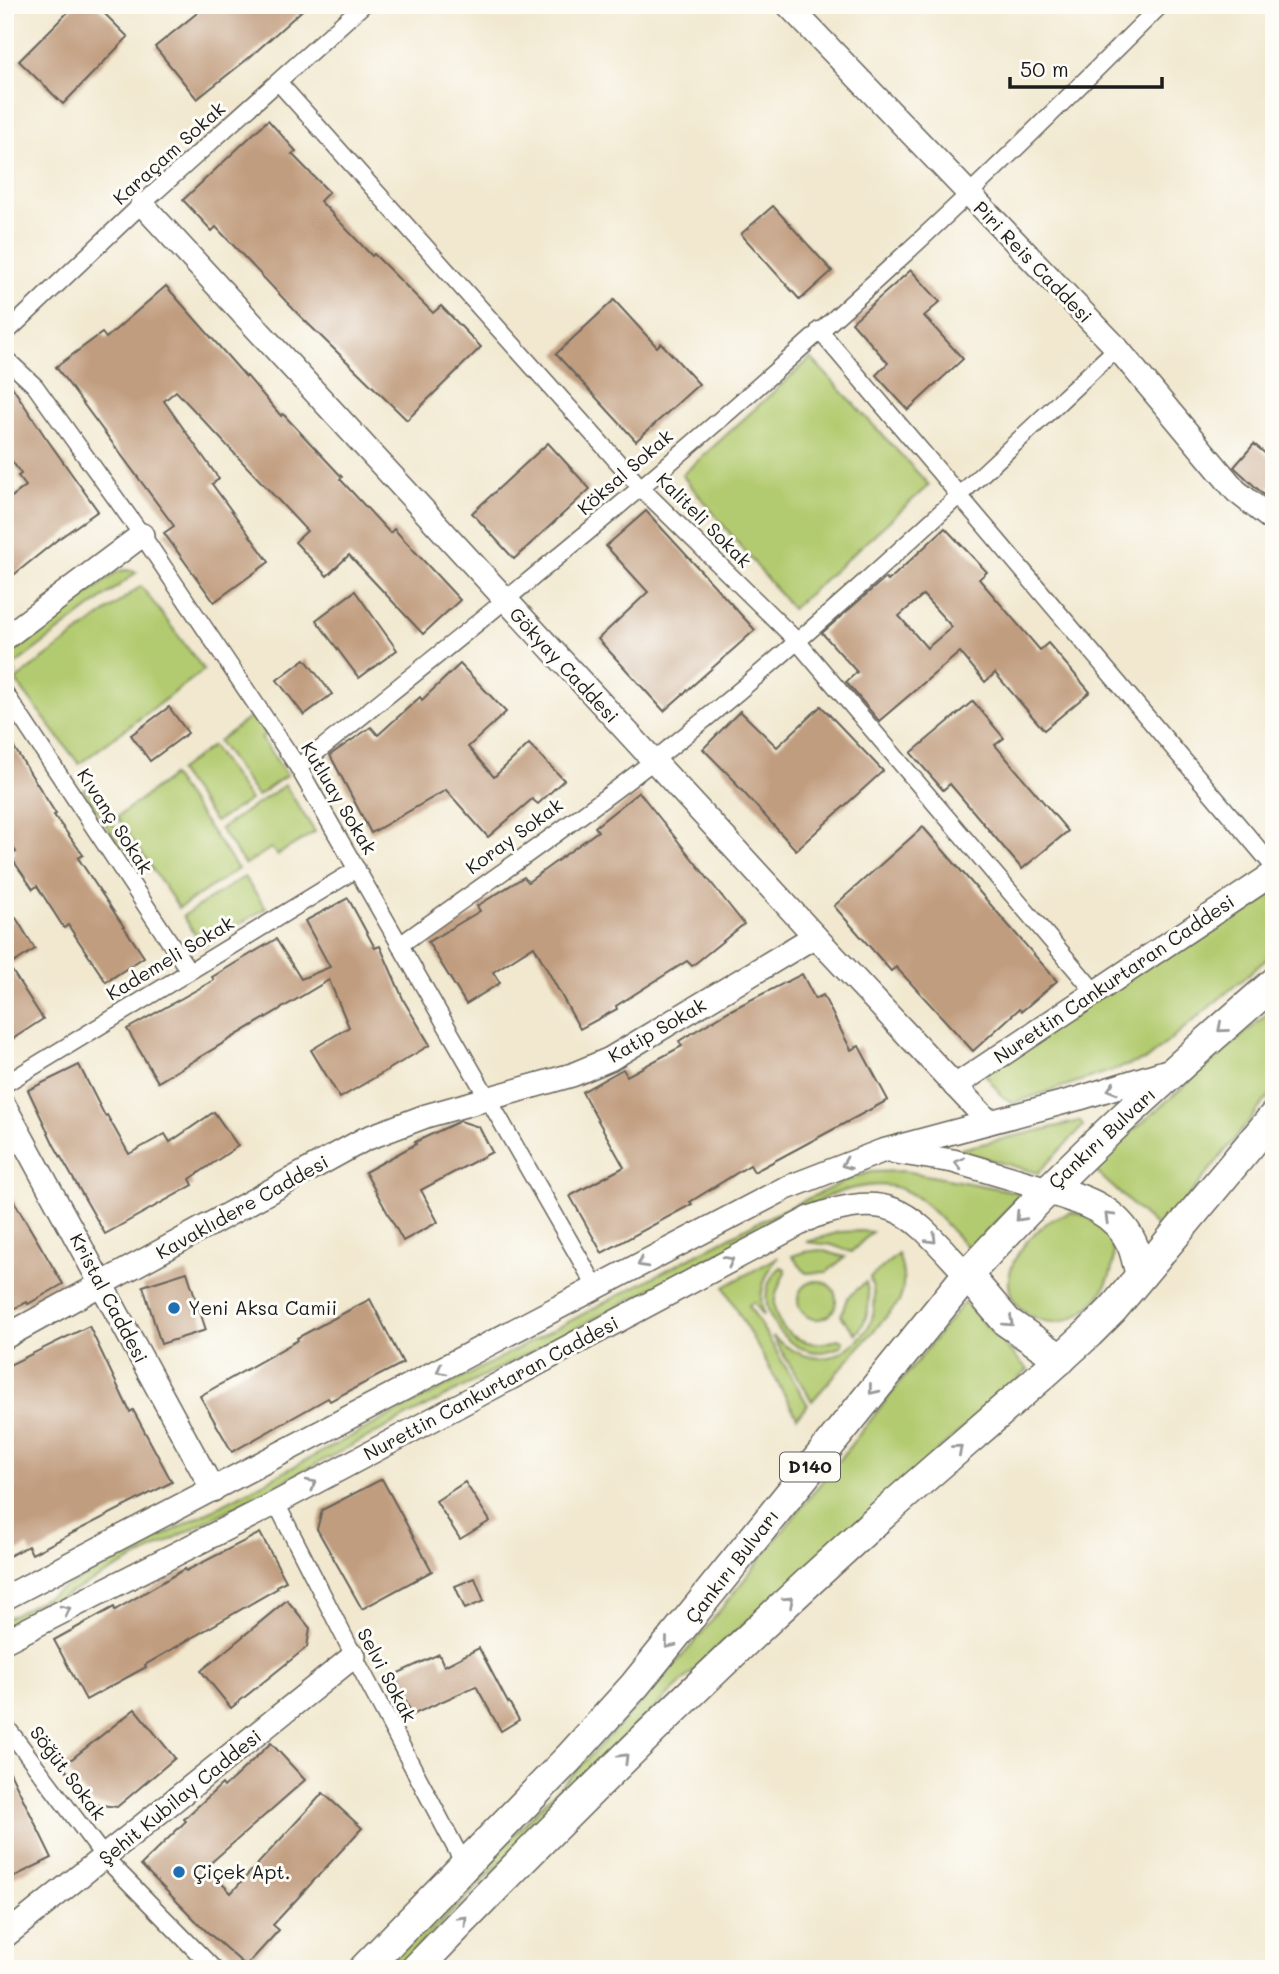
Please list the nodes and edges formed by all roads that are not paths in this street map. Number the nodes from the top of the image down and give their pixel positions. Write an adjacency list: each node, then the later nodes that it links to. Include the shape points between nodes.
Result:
1 (788, 5): 5 (street, Piri Reis Caddesi)
2 (1161, 5): 5 (street, Köksal Sokak)
3 (355, 8): 4 (street, Karaçam Sokak)
4 (278, 83): 6 (street, Karaçam Sokak); 11 (street, Kaliteli Sokak)
5 (968, 195): 7 (street, Köksal Sokak); 9 (street, Piri Reis Caddesi)
6 (142, 204): 8 (street, Karaçam Sokak); 15 (street, Gökyay Caddesi)
7 (819, 330): 11 (street, Köksal Sokak); 12 (street)
8 (5, 334)
9 (1117, 348): 12 (street, Koray Sokak); 13 (street, Piri Reis Caddesi, via 1236,491)
10 (5, 358): 14 (street, Kutluay Sokak, via 34,386)
11 (641, 488): 15 (street, Köksal Sokak); 17 (street, Kaliteli Sokak)
12 (960, 495): 17 (street, Koray Sokak); 21 (street)
13 (1274, 521)
14 (142, 535): 16 (street); 20 (street, Kutluay Sokak)
15 (506, 601): 19 (street, Gökyay Caddesi); 20 (street, Köksal Sokak)
16 (5, 638)
17 (797, 641): 19 (street, Koray Sokak); 28 (street, Kaliteli Sokak)
18 (5, 693): 26 (street, Kıvanç Sokak)
19 (653, 761): 24 (street, Gökyay Caddesi); 25 (street, Koray Sokak)
20 (298, 767): 22 (street, Kutluay Sokak)
21 (1274, 867)
22 (357, 869): 25 (street, Kutluay Sokak); 26 (street, Kademeli Sokak)
23 (1274, 873): 28 (street, Nurettin Cankurtaran Caddesi)
24 (815, 936): 31 (street, Gökyay Caddesi); 32 (street, Katip Sokak, via 610,1059 572,1075)
25 (400, 945): 32 (street, Kutluay Sokak)
26 (189, 971): 30 (street, Kademeli Sokak)
27 (1274, 984): 29 (highway, Çankırı Bulvarı / D140, one-way to 29)
28 (1094, 991): 31 (street, Nurettin Cankurtaran Caddesi)
29 (1177, 1068): 35 (street, Nurettin Cankurtaran Caddesi, one-way to 35); 37 (highway, Çankırı Bulvarı / D140)
30 (5, 1084)
31 (955, 1086): 35 (street, Gökyay Caddesi)
32 (489, 1098): 40 (street, Kavaklıdere Caddesi, via 365,1139); 41 (street, Kutluay Sokak)
33 (5, 1107): 40 (street, Kristal Caddesi)
34 (1274, 1116): 39 (highway)
35 (989, 1122): 36 (street, Nurettin Cankurtaran Caddesi)
36 (882, 1150): 37 (street, one-way to 36, via 953,1161); 41 (street, Nurettin Cankurtaran Caddesi, one-way to 41, via 784,1189)
37 (1048, 1189): 38 (highway, Çankırı Bulvarı / D140, one-way to 38); 39 (highway, one-way to 37, via 1132,1243 1109,1214)
38 (967, 1275): 43 (highway, one-way to 43, via 1007,1322); 45 (street, Nurettin Cankurtaran Caddesi, one-way to 38, via 777,1235 835,1209 855,1205 896,1209 918,1223); 51 (highway, Çankırı Bulvarı / D140, one-way to 51, via 635,1685)
39 (1141, 1275): 43 (highway)
40 (101, 1284): 42 (street, Kavaklıdere Caddesi); 44 (street, Kristal Caddesi)
41 (596, 1287): 44 (street, Nurettin Cankurtaran Caddesi, one-way to 44)
42 (5, 1337)
43 (1060, 1359): 55 (highway, one-way to 43, via 742,1645)
44 (213, 1490): 46 (street, Nurettin Cankurtaran Caddesi)
45 (276, 1503): 47 (street, Nurettin Cankurtaran Caddesi, one-way to 45); 48 (street, Selvi Sokak)
46 (5, 1598)
47 (5, 1641)
48 (354, 1656): 50 (street, Şehit Kubilay Caddesi); 51 (street, Selvi Sokak)
49 (5, 1725): 50 (street, Söğüt Sokak)
50 (105, 1858): 52 (street, Şehit Kubilay Caddesi); 53 (street, Söğüt Sokak)
51 (464, 1864): 54 (highway, Çankırı Bulvarı / D140)
52 (5, 1936)
53 (214, 1969)
54 (364, 1969)
55 (416, 1969)

